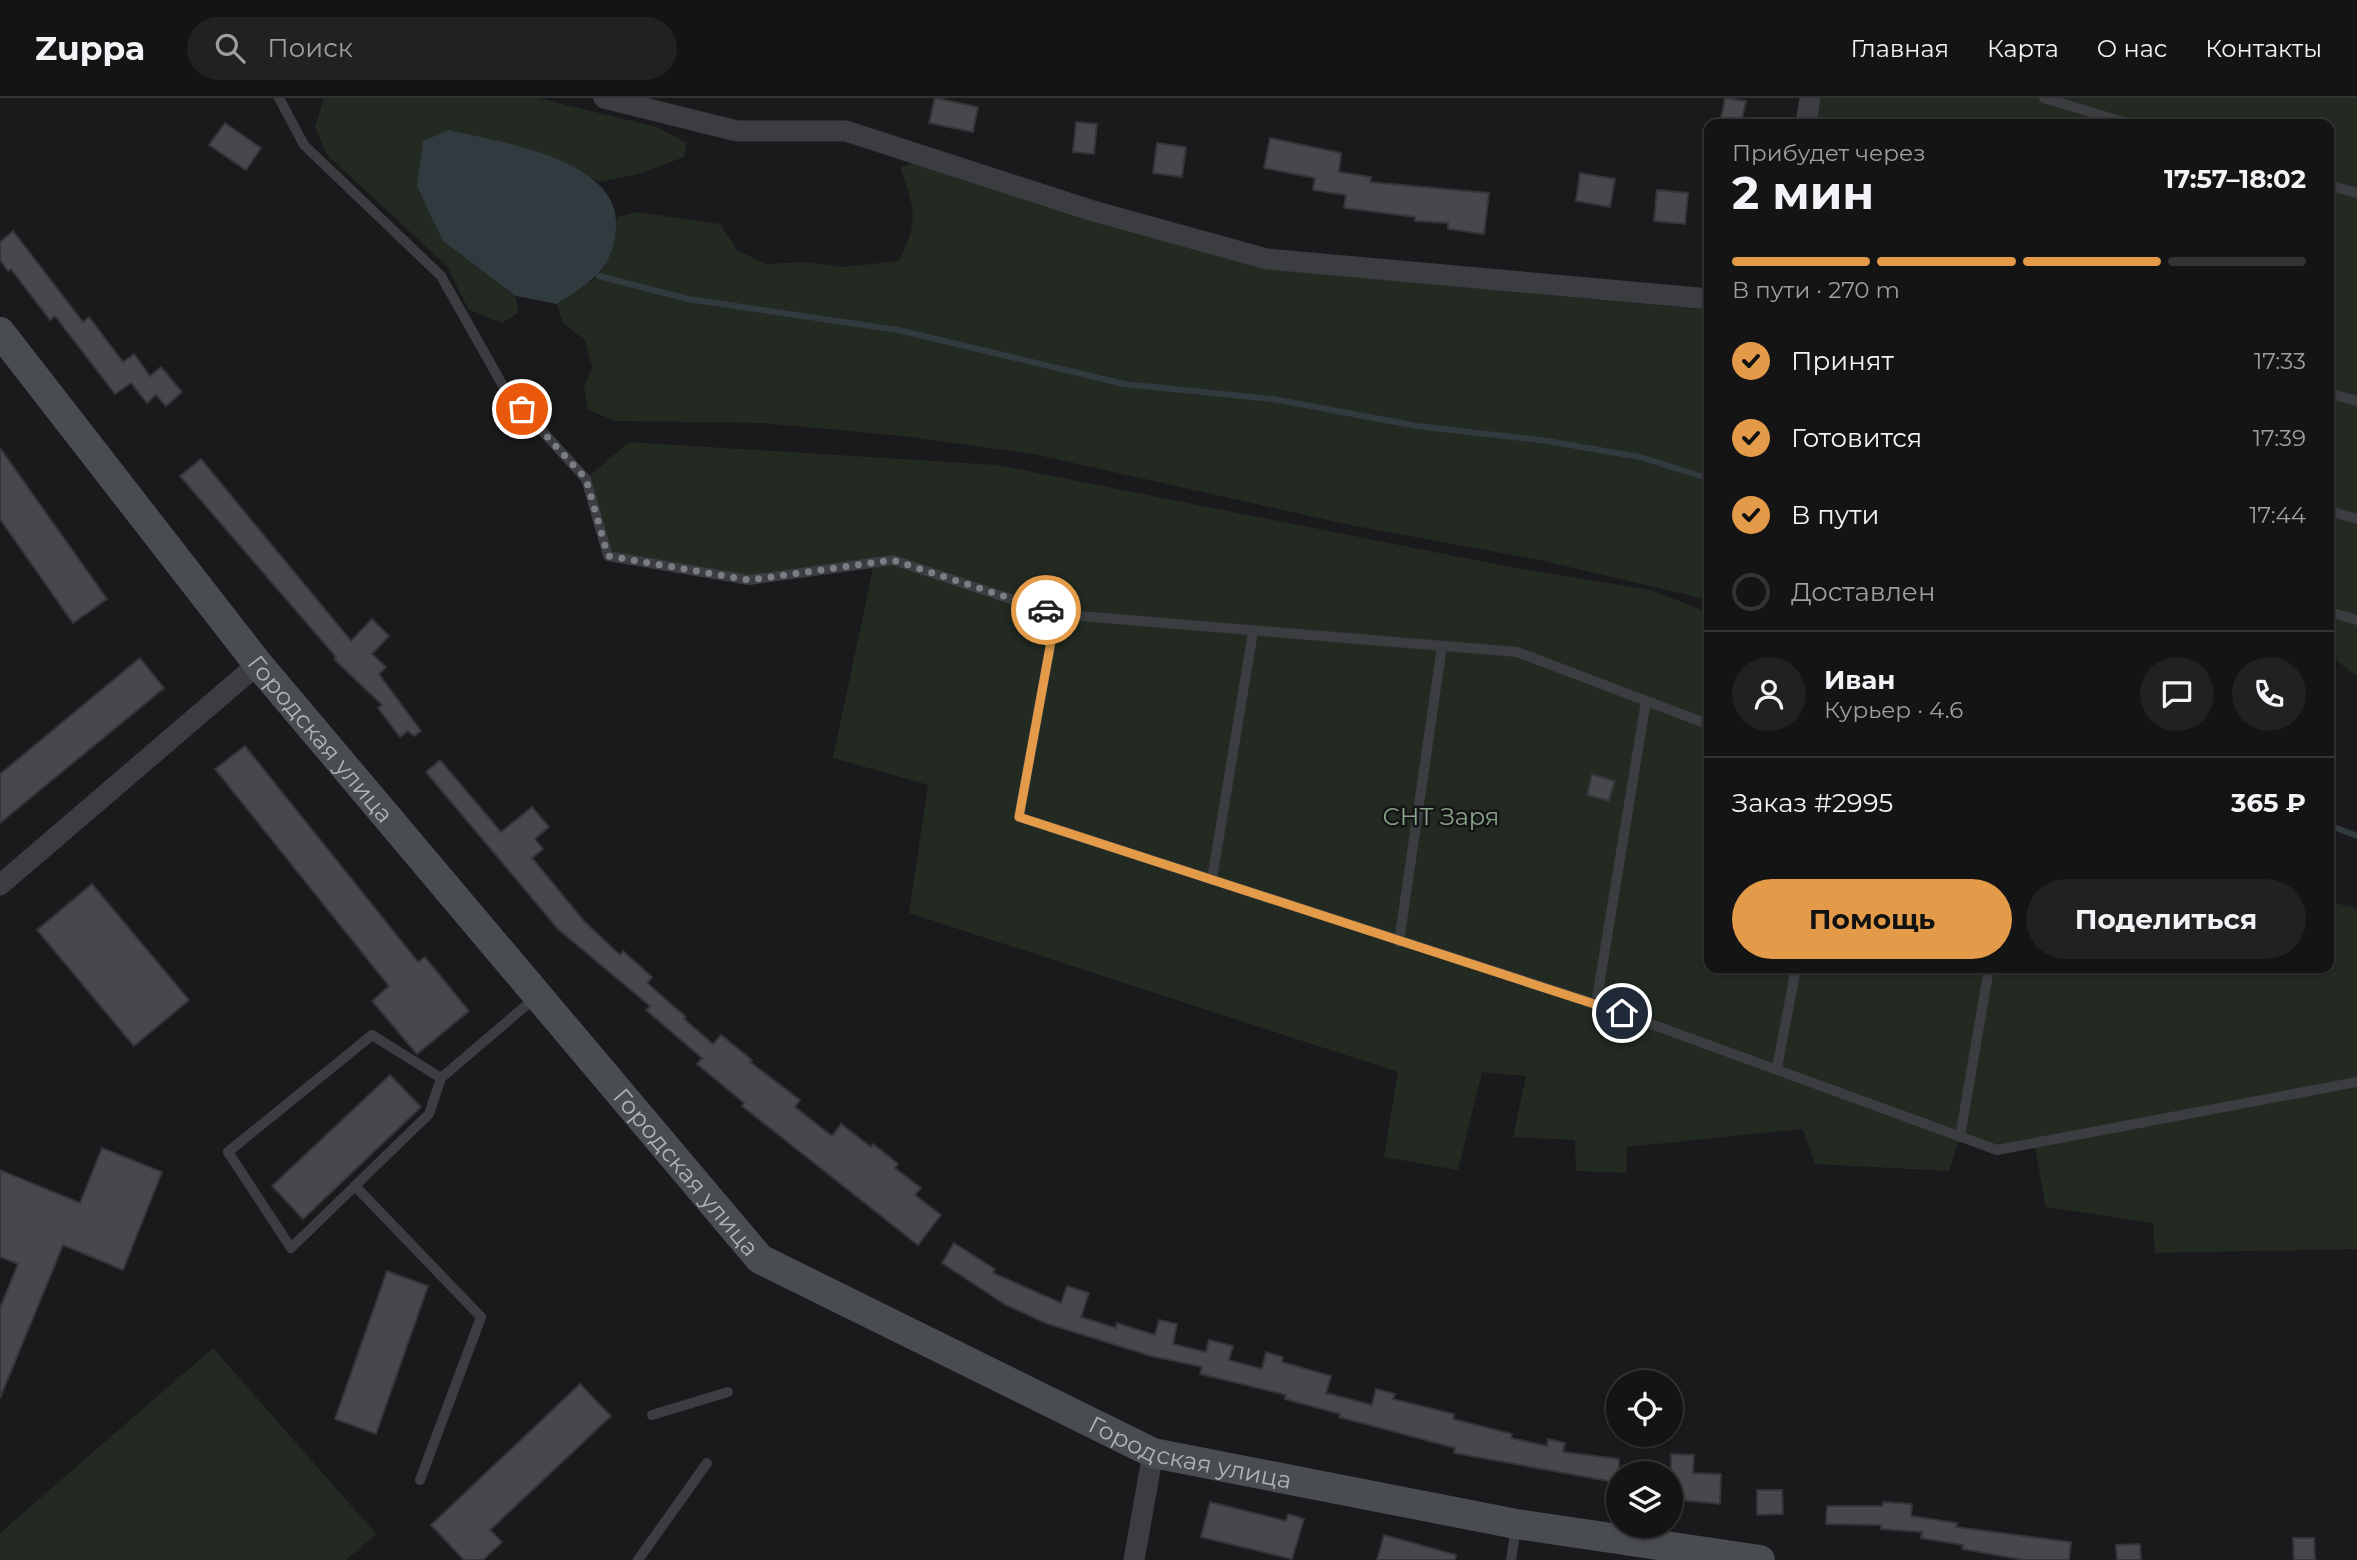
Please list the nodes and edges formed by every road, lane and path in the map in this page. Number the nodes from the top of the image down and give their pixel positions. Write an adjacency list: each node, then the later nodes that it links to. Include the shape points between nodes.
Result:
1 (279, 98): 16 (lane, via 304,145 441,276 506,391 586,479 608,556 749,580 893,560)
2 (604, 98): 9 (street, via 737,131 846,131 1090,210 1267,259)
3 (1810, 98): 5 (street)
4 (2044, 98): 6 (lane)
5 (1807, 119)
6 (2113, 119)
7 (2334, 186): 8 (lane)
8 (2357, 193)
9 (1704, 298)
10 (0, 332): 20 (street, Городская улица)
11 (2334, 394): 12 (lane)
12 (2357, 401)
13 (2334, 512): 14 (lane)
14 (2357, 519)
15 (2334, 613): 17 (lane)
16 (1056, 614): 18 (lane); 23 (lane, via 1019,817)
17 (2357, 620)
18 (1253, 632): 19 (lane); 23 (lane)
19 (1442, 646): 21 (lane, via 1517,652); 25 (lane)
20 (258, 664): 24 (street); 28 (street, Городская улица)
21 (1646, 701): 22 (lane); 29 (lane)
22 (1704, 723)
23 (1212, 879): 25 (lane)
24 (0, 886)
25 (1399, 942): 29 (lane)
26 (1795, 973): 30 (lane)
27 (1988, 973): 33 (lane)
28 (538, 995): 31 (lane); 37 (street, Городская улица, via 760,1259)
29 (1596, 1004): 30 (lane)
30 (1777, 1068): 33 (lane)
31 (441, 1078): 34 (lane, via 429,1114); 34 (lane, via 372,1035 228,1152 291,1248)
32 (2357, 1082): 33 (lane, via 1997,1150)
33 (1960, 1137)
34 (355, 1186): 39 (lane, via 481,1317)
35 (729, 1392): 36 (lane)
36 (652, 1415)
37 (1153, 1453): 40 (street, Городская улица); 42 (street)
38 (707, 1463): 41 (lane)
39 (420, 1480)
40 (1516, 1524): 43 (lane); 44 (street, Городская улица)
41 (638, 1560)
42 (1134, 1560)
43 (1511, 1560)
44 (1760, 1560)

